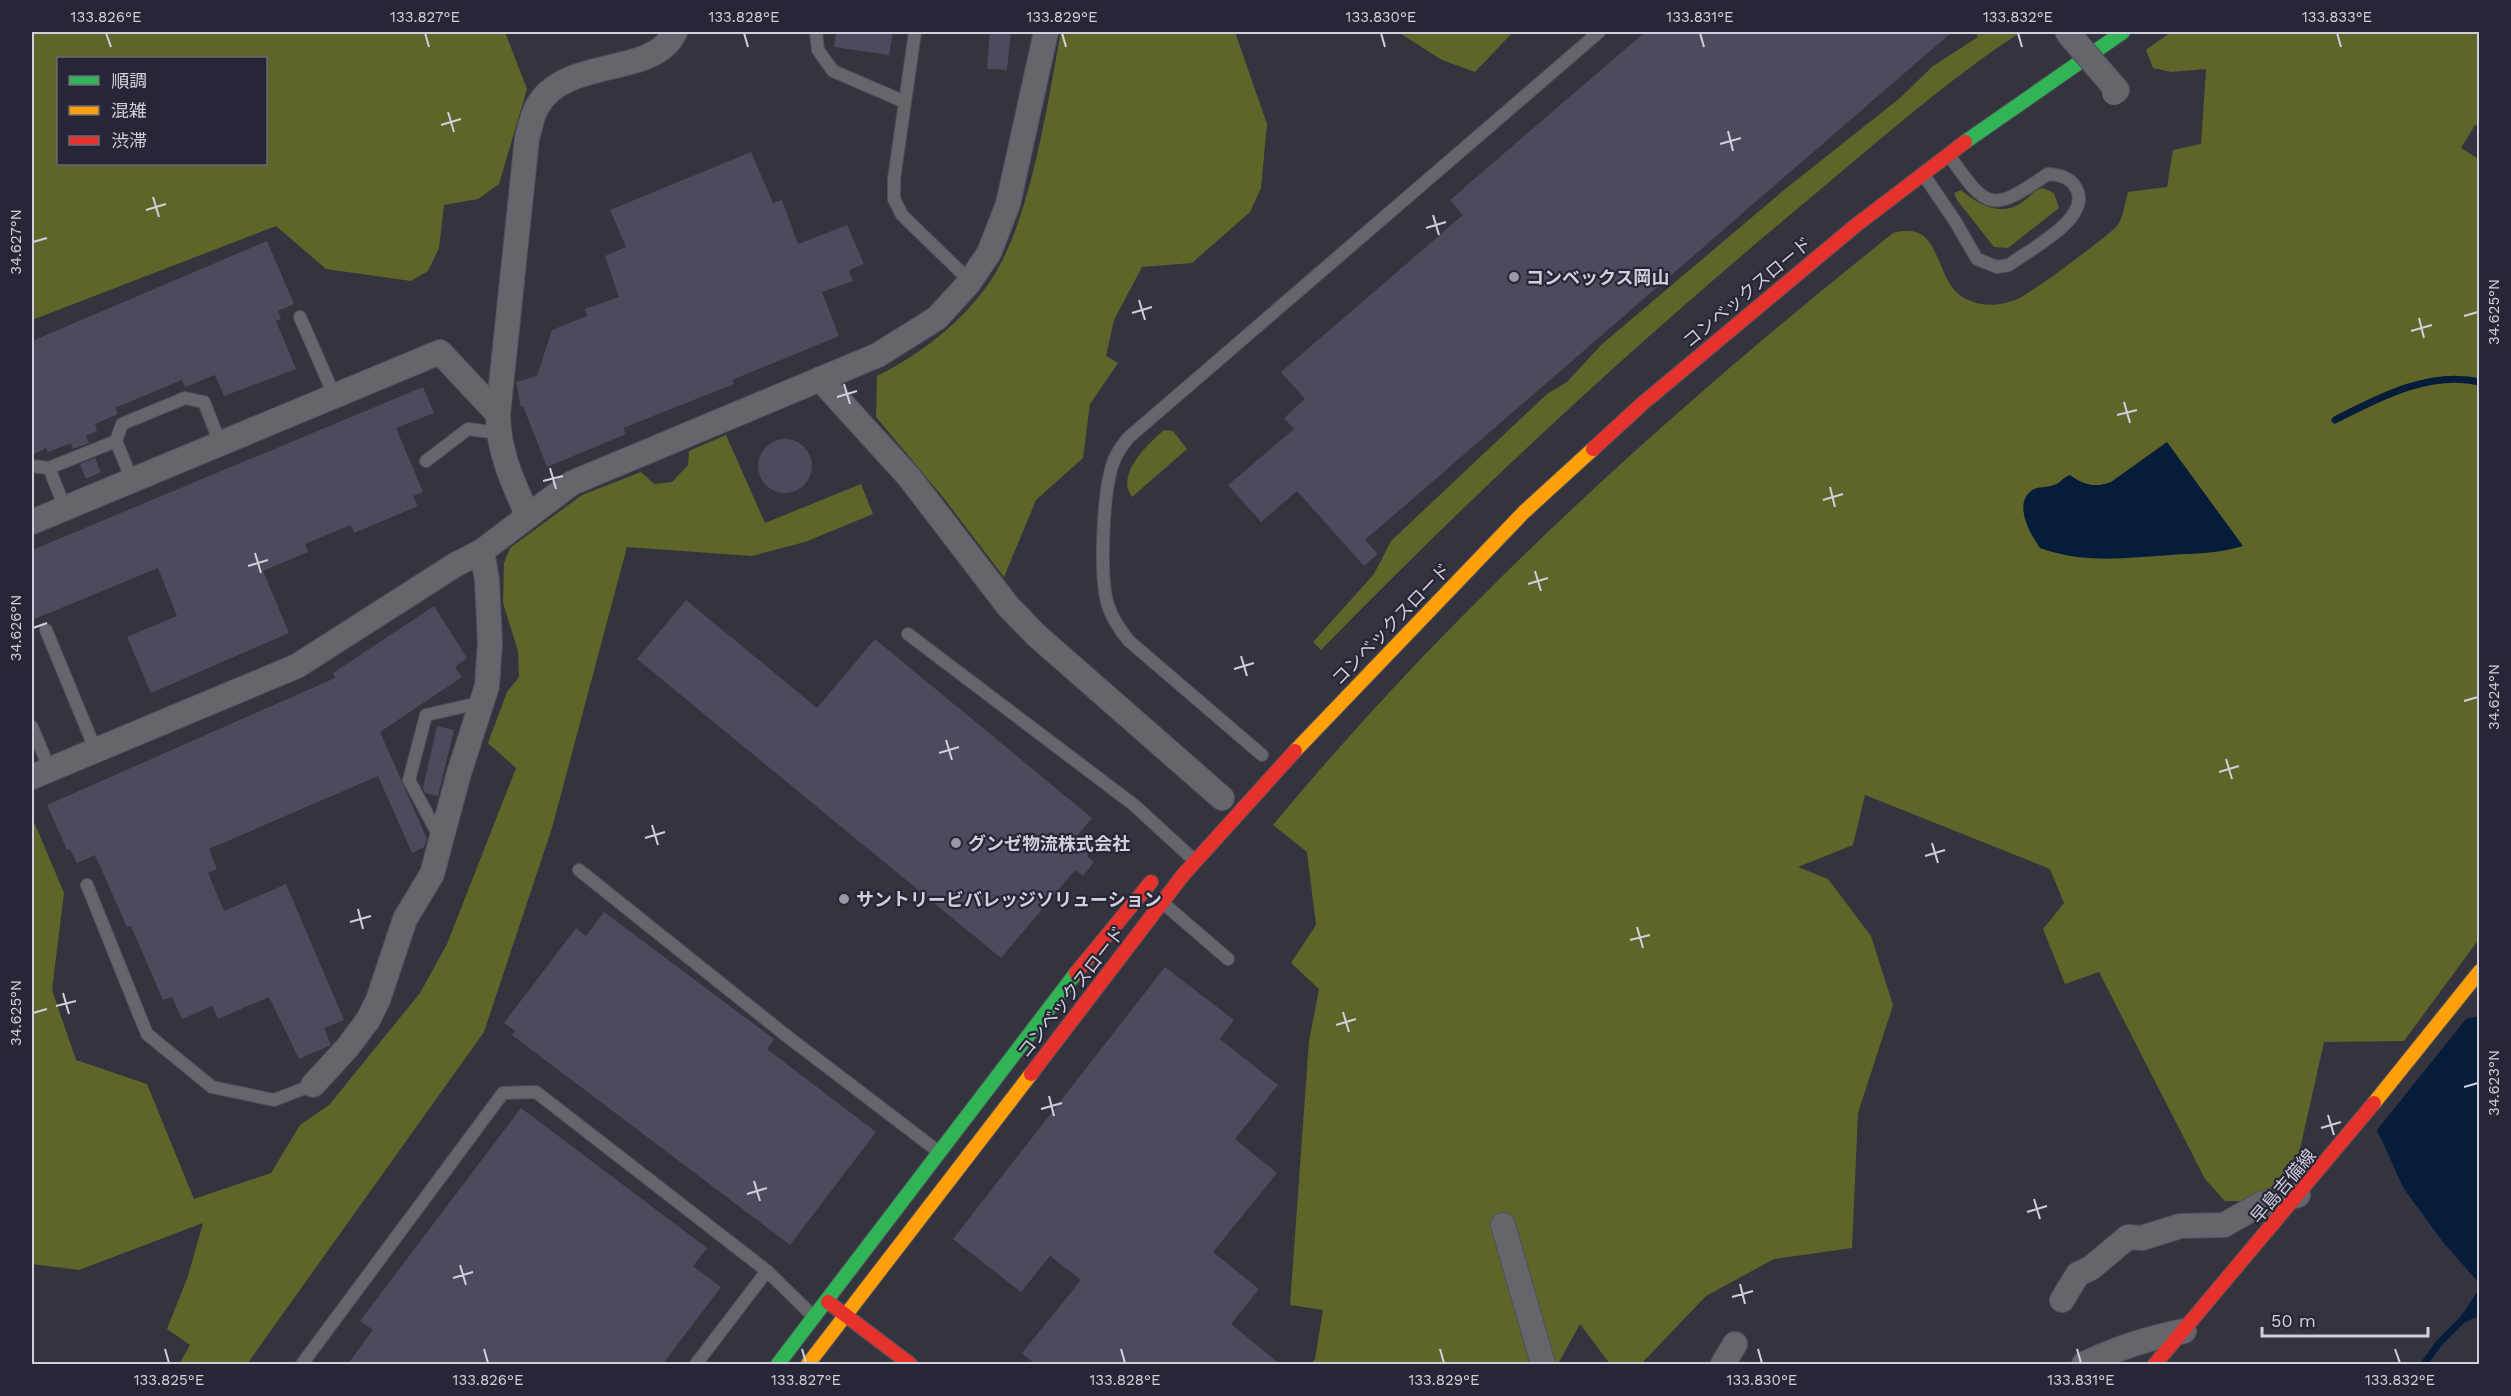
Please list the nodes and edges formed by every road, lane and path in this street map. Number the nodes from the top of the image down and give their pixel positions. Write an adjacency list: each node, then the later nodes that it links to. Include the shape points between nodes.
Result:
1 (675, 32): 17 (street, via 659,51 557,84 537,107 528,138)
2 (816, 32): 10 (lane, via 818,50 833,71)
3 (915, 32): 10 (lane)
4 (1046, 32): 13 (street, via 1008,204 989,253)
5 (1599, 32): 33 (lane, via 1118,450 1108,482 1103,579 1116,625 1129,641)
6 (2087, 32): 8 (street)
7 (2123, 32): 11 (street, コンベックスロード)
8 (2064, 41): 9 (street, bridge)
9 (2118, 92)
10 (905, 102): 13 (lane, via 894,199 902,215)
11 (1948, 154): 12 (street, コンベックスロード); 12 (lane, via 1972,189 1992,201 2011,200 2048,174 2063,176 2073,183 2080,207 2071,220 2009,264 1986,265 1977,259)
12 (1922, 174): 37 (street, コンベックスロード, via 1749,313 1524,512 1396,643)
13 (970, 280): 15 (street, via 937,318 914,335)
14 (300, 317): 16 (lane)
15 (820, 379): 25 (street, via 572,483); 35 (street, via 909,477 1008,606 1036,635)
16 (334, 395): 17 (street, via 440,352); 19 (street)
17 (498, 424): 20 (lane, via 468,429); 25 (street, via 507,469)
18 (116, 441): 19 (lane, via 122,424 185,398 204,402); 22 (lane); 23 (lane)
19 (220, 443): 23 (street)
20 (426, 460)
21 (32, 466): 22 (lane)
22 (48, 468): 24 (lane)
23 (132, 480): 24 (street)
24 (65, 508): 26 (street)
25 (528, 516): 27 (street)
26 (32, 522)
27 (482, 550): 30 (street, via 490,643); 32 (street, via 297,666)
28 (46, 630): 32 (lane)
29 (908, 634): 37 (lane, via 1134,805)
30 (483, 702): 36 (street); 36 (lane, via 426,715 409,780)
31 (32, 727): 34 (lane)
32 (96, 751): 34 (street)
33 (1262, 755)
34 (41, 774)
35 (1223, 797)
36 (441, 839): 45 (street, via 432,874 401,930 378,1000 347,1048)
37 (1196, 861): 42 (street, コンベックスロード)
38 (579, 870): 46 (lane)
39 (1160, 872): 41 (street, コンベックスロード)
40 (87, 885): 45 (lane, via 147,1034 212,1087 274,1100)
41 (1146, 888): 42 (lane); 46 (street, コンベックスロード, via 1067,984)
42 (1162, 903): 43 (lane); 47 (street, コンベックスロード)
43 (1228, 959)
44 (2480, 970): 48 (street, 早島吉備線)
45 (313, 1085)
46 (940, 1152): 47 (lane); 52 (street, コンベックスロード)
47 (959, 1167): 53 (street, コンベックスロード)
48 (2298, 1195): 51 (street, via 2261,1204 2224,1225 2180,1226 2142,1238 2128,1237 2078,1274); 55 (street, 早島吉備線)
49 (1503, 1225): 62 (street)
50 (767, 1271): 54 (lane); 57 (lane, via 536,1092 503,1093); 58 (lane)
51 (2062, 1300)
52 (827, 1302): 53 (street); 54 (street, コンベックスロード)
53 (845, 1316): 56 (street, コンベックスロード); 61 (street)
54 (814, 1317): 56 (lane); 59 (street, コンベックスロード)
55 (2184, 1331): 63 (street, via 2145,1338); 64 (street, 早島吉備線)
56 (831, 1334): 60 (street, コンベックスロード)
57 (302, 1365)
58 (696, 1365)
59 (778, 1365)
60 (808, 1365)
61 (910, 1365)
62 (1543, 1365)
63 (2084, 1365)
64 (2155, 1365)

